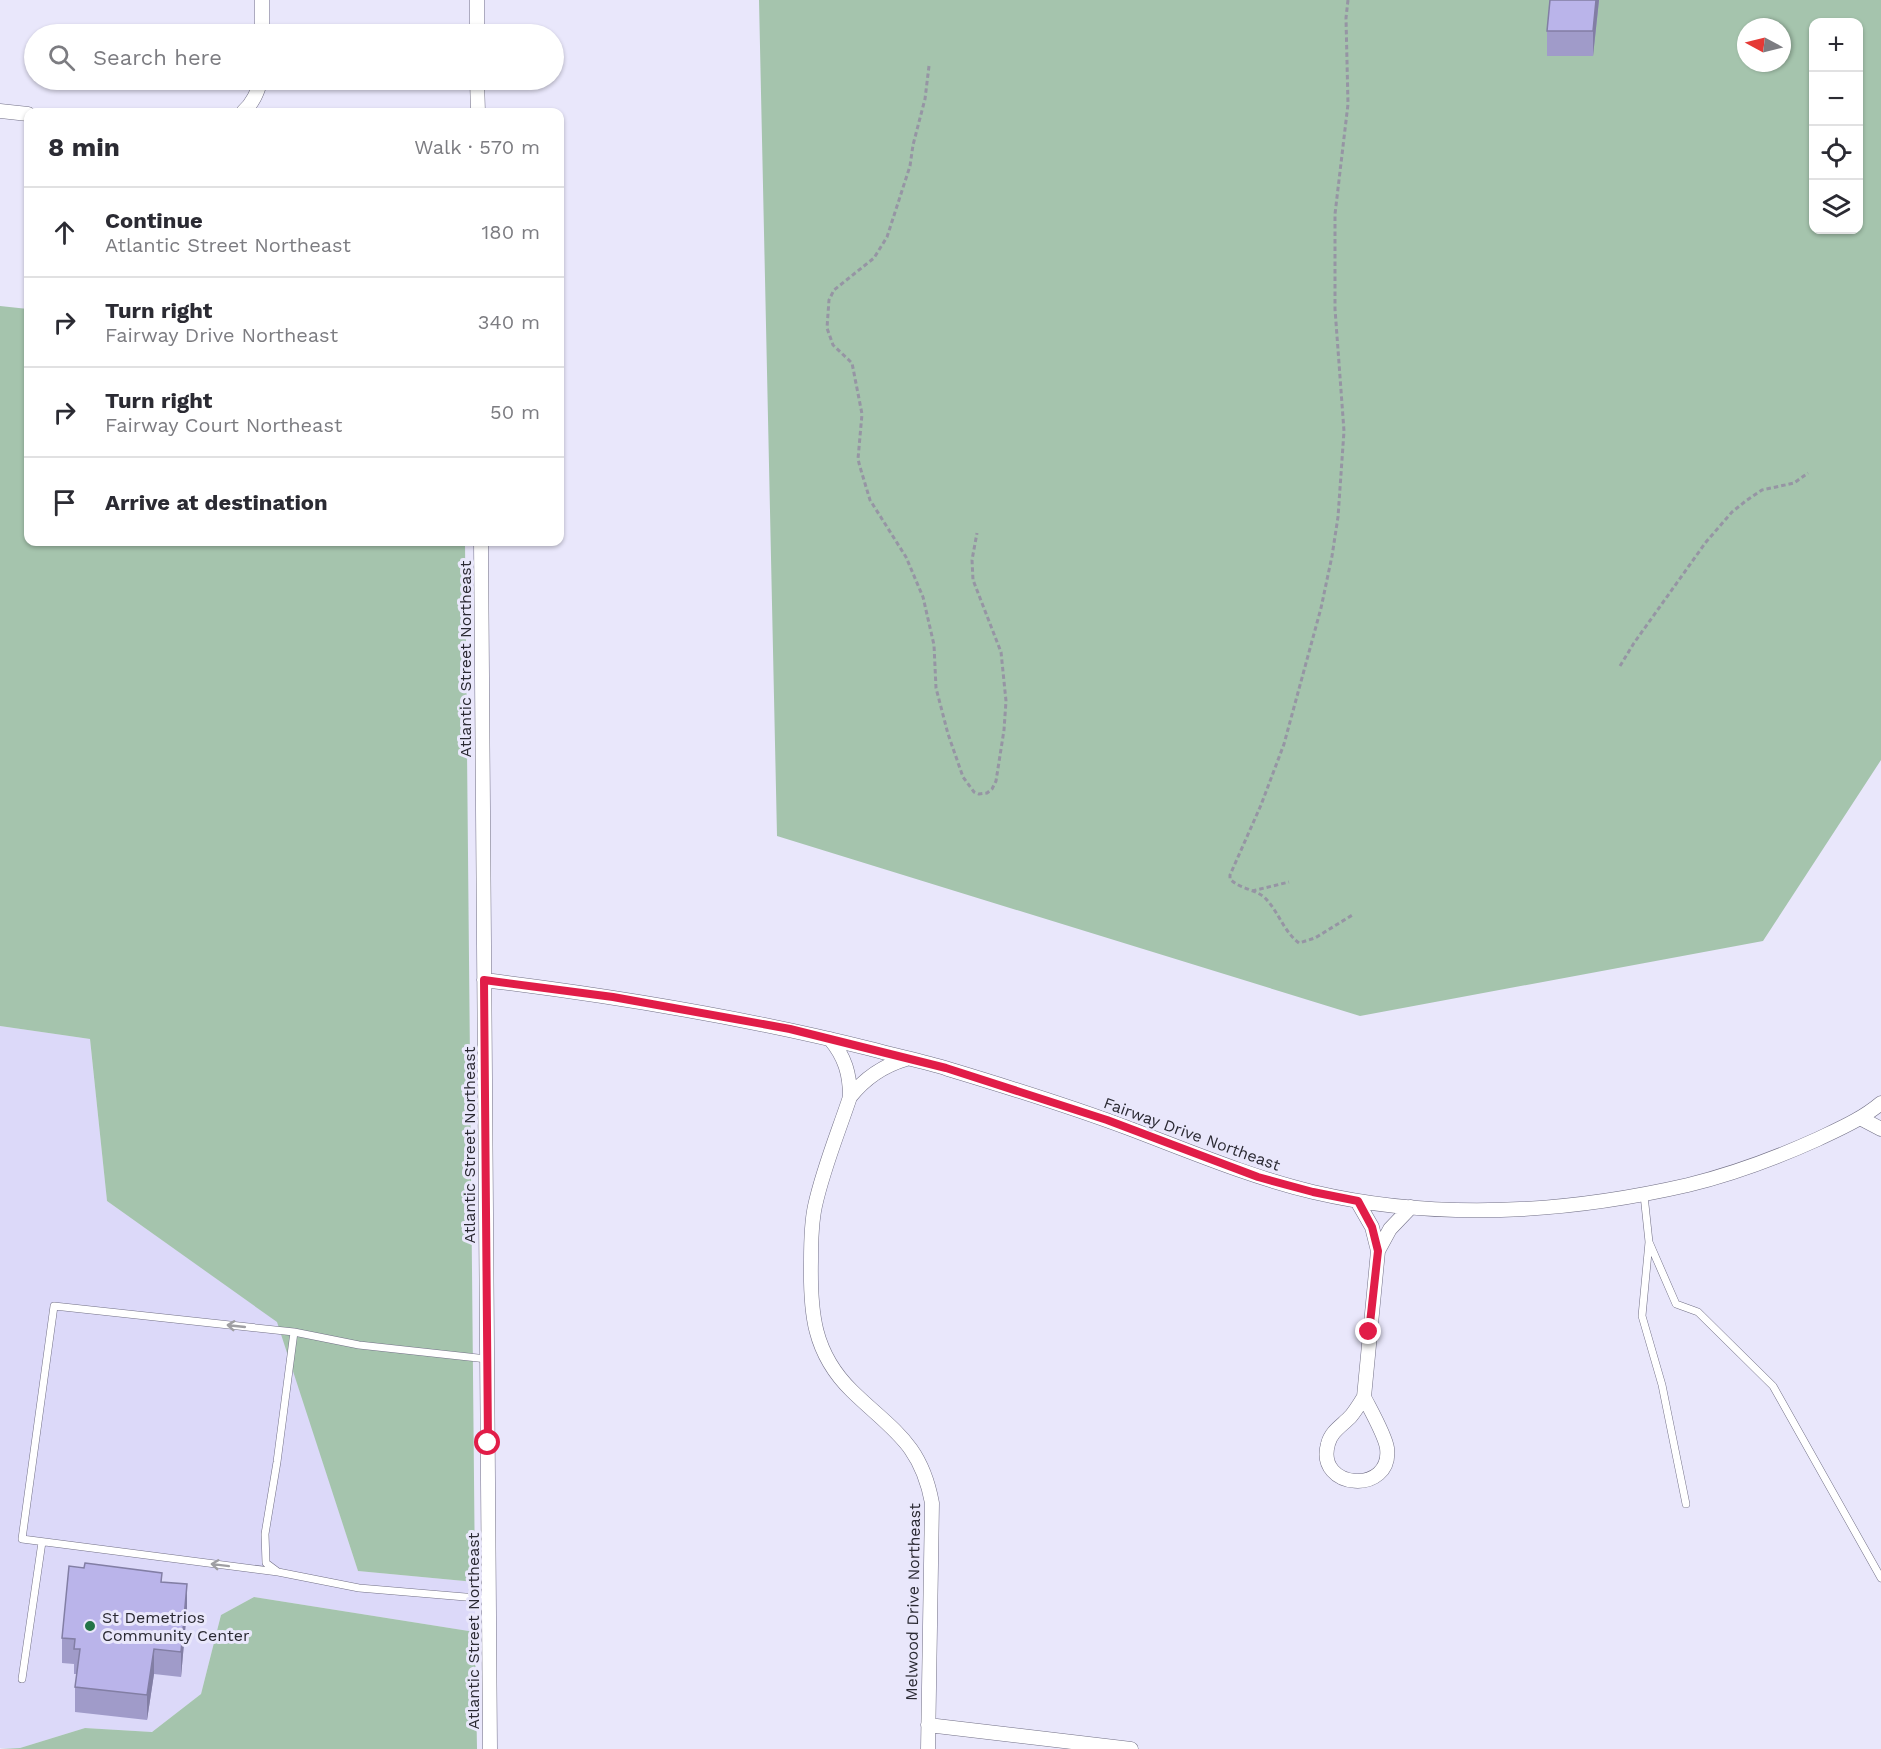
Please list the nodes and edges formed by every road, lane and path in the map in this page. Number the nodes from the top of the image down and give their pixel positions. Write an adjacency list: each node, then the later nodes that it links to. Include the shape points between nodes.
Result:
1 (262, 0): 4 (street)
2 (477, 0): 5 (street)
3 (1348, 0): 18 (path, via 1348,104 1335,232 1335,309 1344,431 1342,485 1321,608 1284,744 1230,875 1235,884)
4 (262, 24)
5 (477, 24)
6 (929, 66): 14 (path, via 909,173 887,237 874,258 834,290 829,300 827,328 833,345 852,363 862,414 858,459 870,500 906,557 922,597 934,645 936,687 948,734 963,777 979,794 987,793 996,781 1006,700 1001,652 973,580)
7 (258, 90): 9 (street)
8 (477, 90): 10 (street)
9 (247, 108)
10 (478, 108)
11 (0, 111): 12 (street)
12 (24, 114)
13 (1808, 473): 16 (path, via 1788,485 1762,490 1732,512)
14 (977, 532)
15 (481, 546): 20 (street, Atlantic Street Northeast)
16 (1620, 666)
17 (1289, 882): 18 (path)
18 (1250, 892): 19 (path, via 1267,900 1299,943 1315,938)
19 (1354, 914)
20 (484, 980): 21 (street, Fairway Drive Northeast, via 683,1008); 33 (street, Atlantic Street Northeast)
21 (830, 1039): 22 (street, Fairway Drive Northeast); 23 (street, Melwood Drive Northeast, via 846,1064)
22 (906, 1058): 23 (street, via 875,1071); 28 (street, Fairway Drive Northeast, via 1107,1120 1258,1177)
23 (850, 1097): 41 (street, Melwood Drive Northeast, via 814,1207 811,1306 817,1336 832,1367 908,1443 928,1481 932,1503)
24 (1881, 1103): 25 (street, Fairway Drive Northeast)
25 (1862, 1119): 26 (street); 27 (street, Fairway Drive Northeast, via 1757,1165)
26 (1881, 1129)
27 (1644, 1195): 29 (street, Fairway Drive Northeast, via 1532,1209); 30 (lane)
28 (1358, 1201): 29 (street, Fairway Drive Northeast); 31 (street, via 1372,1227)
29 (1411, 1207): 31 (street, via 1390,1229)
30 (1649, 1242): 35 (lane, via 1642,1316 1662,1385); 38 (lane, via 1676,1304 1698,1312 1773,1386)
31 (1378, 1251): 34 (street)
32 (294, 1332): 33 (lane, via 358,1345); 36 (lane, one-way to 36, via 54,1306 22,1539); 37 (lane, via 265,1534 266,1563)
33 (487, 1359): 39 (street, Atlantic Street Northeast)
34 (1364, 1396): 34 (street, via 1387,1446 1385,1464 1370,1479 1348,1481 1331,1468 1326,1450 1334,1431 1351,1416)
35 (1686, 1504)
36 (42, 1542): 37 (lane, one-way to 36); 40 (lane)
37 (279, 1572): 39 (lane, via 359,1588)
38 (1881, 1578)
39 (489, 1599): 42 (street, Atlantic Street Northeast)
40 (22, 1679)
41 (928, 1725): 43 (street, Melwood Drive Northeast); 44 (street)
42 (490, 1749)
43 (928, 1749)
44 (1131, 1749)

